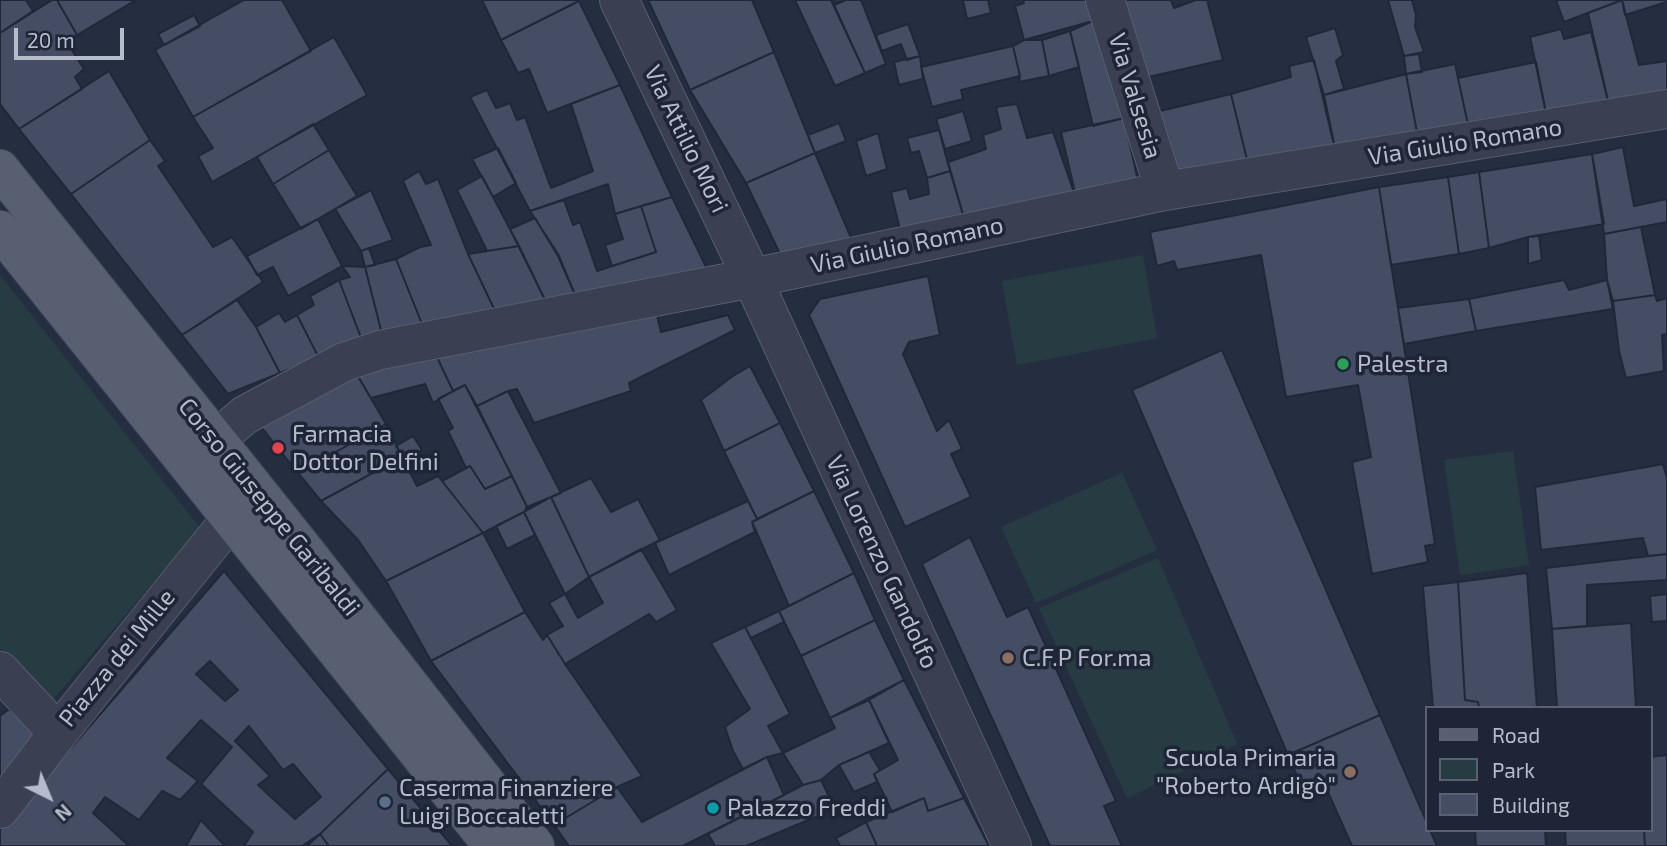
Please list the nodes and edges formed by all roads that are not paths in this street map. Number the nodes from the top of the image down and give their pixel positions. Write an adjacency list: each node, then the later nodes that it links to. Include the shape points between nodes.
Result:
1 (619, 0): 7 (street, Via Attilio Mori)
2 (1105, 0): 5 (street, Via Valsesia)
3 (1667, 109): 5 (street, Via Giulio Romano)
4 (0, 169): 8 (main road, Corso Giuseppe Garibaldi)
5 (1165, 191): 7 (street, Via Giulio Romano)
6 (0, 230): 9 (main road, Corso Giuseppe Garibaldi)
7 (752, 278): 8 (street, Via Giulio Romano, via 380,350 344,362 245,415); 16 (street, Via Lorenzo Gandolfo)
8 (215, 440): 9 (street, via 206,457); 15 (main road, Corso Giuseppe Garibaldi)
9 (202, 482): 10 (main road, Corso Giuseppe Garibaldi)
10 (230, 520): 12 (street, Piazza dei Mille); 14 (main road, Corso Giuseppe Garibaldi)
11 (6, 687): 12 (street, Piazza dei Mille)
12 (58, 733): 13 (street)
13 (0, 809)
14 (493, 846)
15 (536, 846)
16 (1012, 846)

